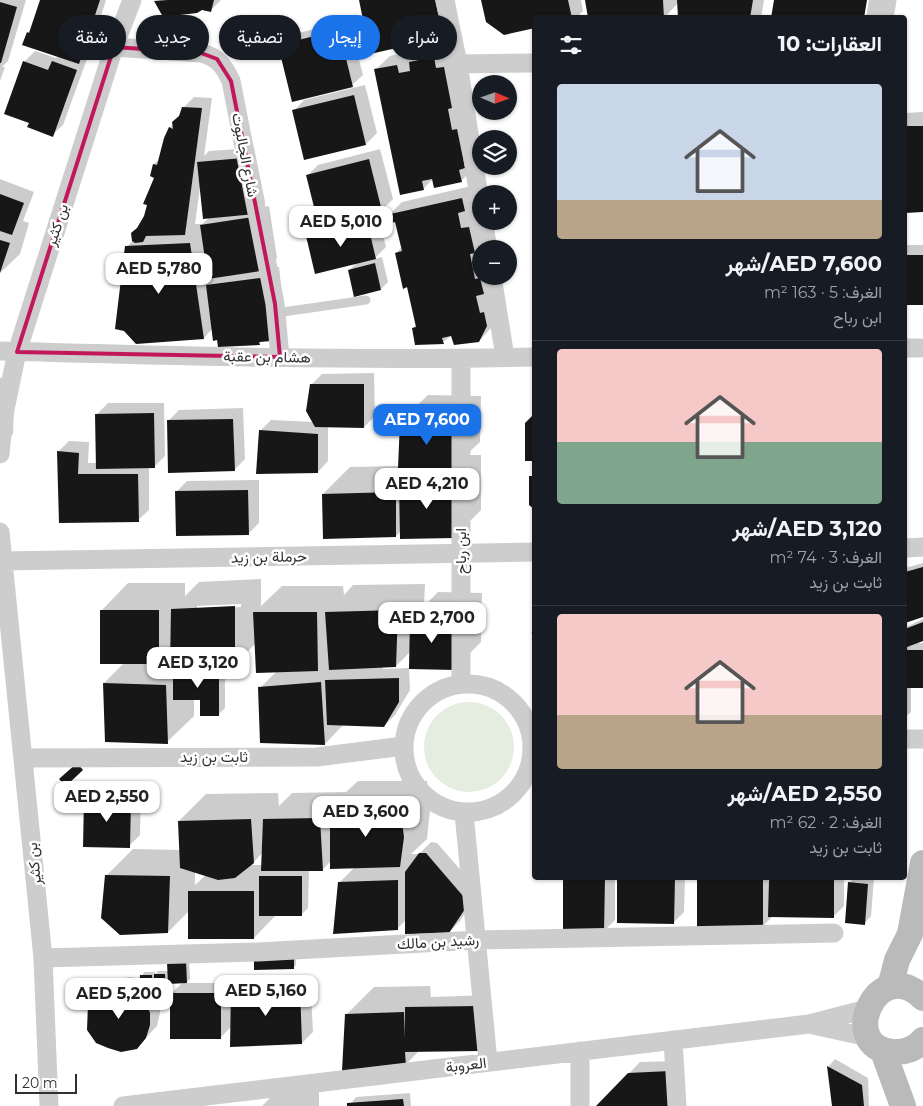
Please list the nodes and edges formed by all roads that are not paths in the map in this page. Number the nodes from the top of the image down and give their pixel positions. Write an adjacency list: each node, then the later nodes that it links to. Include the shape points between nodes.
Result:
1 (132, 0): 5 (street, بن كثير)
2 (445, 0): 9 (street)
3 (887, 0): 4 (street)
4 (884, 15)
5 (126, 16)
6 (126, 48): 13 (street, شارع الجالبوت, via 201,53 224,65 231,81)
7 (110, 60): 16 (street, بن كثير)
8 (532, 63): 9 (street)
9 (458, 64): 10 (street)
10 (477, 185)
11 (493, 285): 18 (street)
12 (366, 300): 13 (lane)
13 (276, 313): 17 (street, شارع الجالبوت)
14 (907, 348): 15 (street)
15 (923, 348)
16 (9, 351): 17 (street, هشام بن عقبة); 21 (street, بن كثير)
17 (280, 357): 20 (street, هشام بن عقبة)
18 (505, 357): 19 (street, هشام بن عقبة); 20 (street, هشام بن عقبة)
19 (532, 357)
20 (461, 358): 26 (street, ابن رباح)
21 (0, 454)
22 (0, 532): 27 (street, بن كثير)
23 (923, 547): 24 (street)
24 (907, 548)
25 (532, 552): 26 (street, حرملة بن زيد)
26 (461, 553): 27 (street, حرملة بن زيد); 28 (street, ابن رباح)
27 (2, 561): 34 (street, بن كثير)
28 (461, 684): 31 (street, via 482,686 502,694 518,708); 32 (street, via 443,688 421,705 407,728)
29 (907, 739): 30 (street)
30 (923, 739)
31 (532, 744)
32 (404, 746): 34 (street, ثابت بن زيد, via 316,757); 35 (street, via 406,766 414,784 445,808)
33 (532, 751): 35 (street, via 528,768 514,792 504,801 485,810)
34 (23, 758): 39 (street, بن كثير)
35 (464, 812): 38 (street)
36 (923, 863): 40 (main road, via 910,934 897,960)
37 (834, 932): 38 (street, رشيد بن مالك)
38 (478, 940): 39 (street, رشيد بن مالك, via 258,952); 47 (street)
39 (43, 958): 48 (street, بن كثير)
40 (907, 991): 41 (main road, via 880,992)
41 (867, 1009): 42 (street, العروبة); 44 (main road, via 865,1021)
42 (810, 1024): 43 (street, العروبة); 44 (street, العروبة)
43 (673, 1040): 46 (street, العروبة); 51 (street)
44 (876, 1044): 45 (main road, via 897,1053); 52 (main road)
45 (918, 1045): 52 (main road)
46 (580, 1051): 47 (street, العروبة); 50 (street)
47 (488, 1062): 49 (street, العروبة)
48 (49, 1106)
49 (124, 1106)
50 (580, 1106)
51 (677, 1106)
52 (905, 1106)

